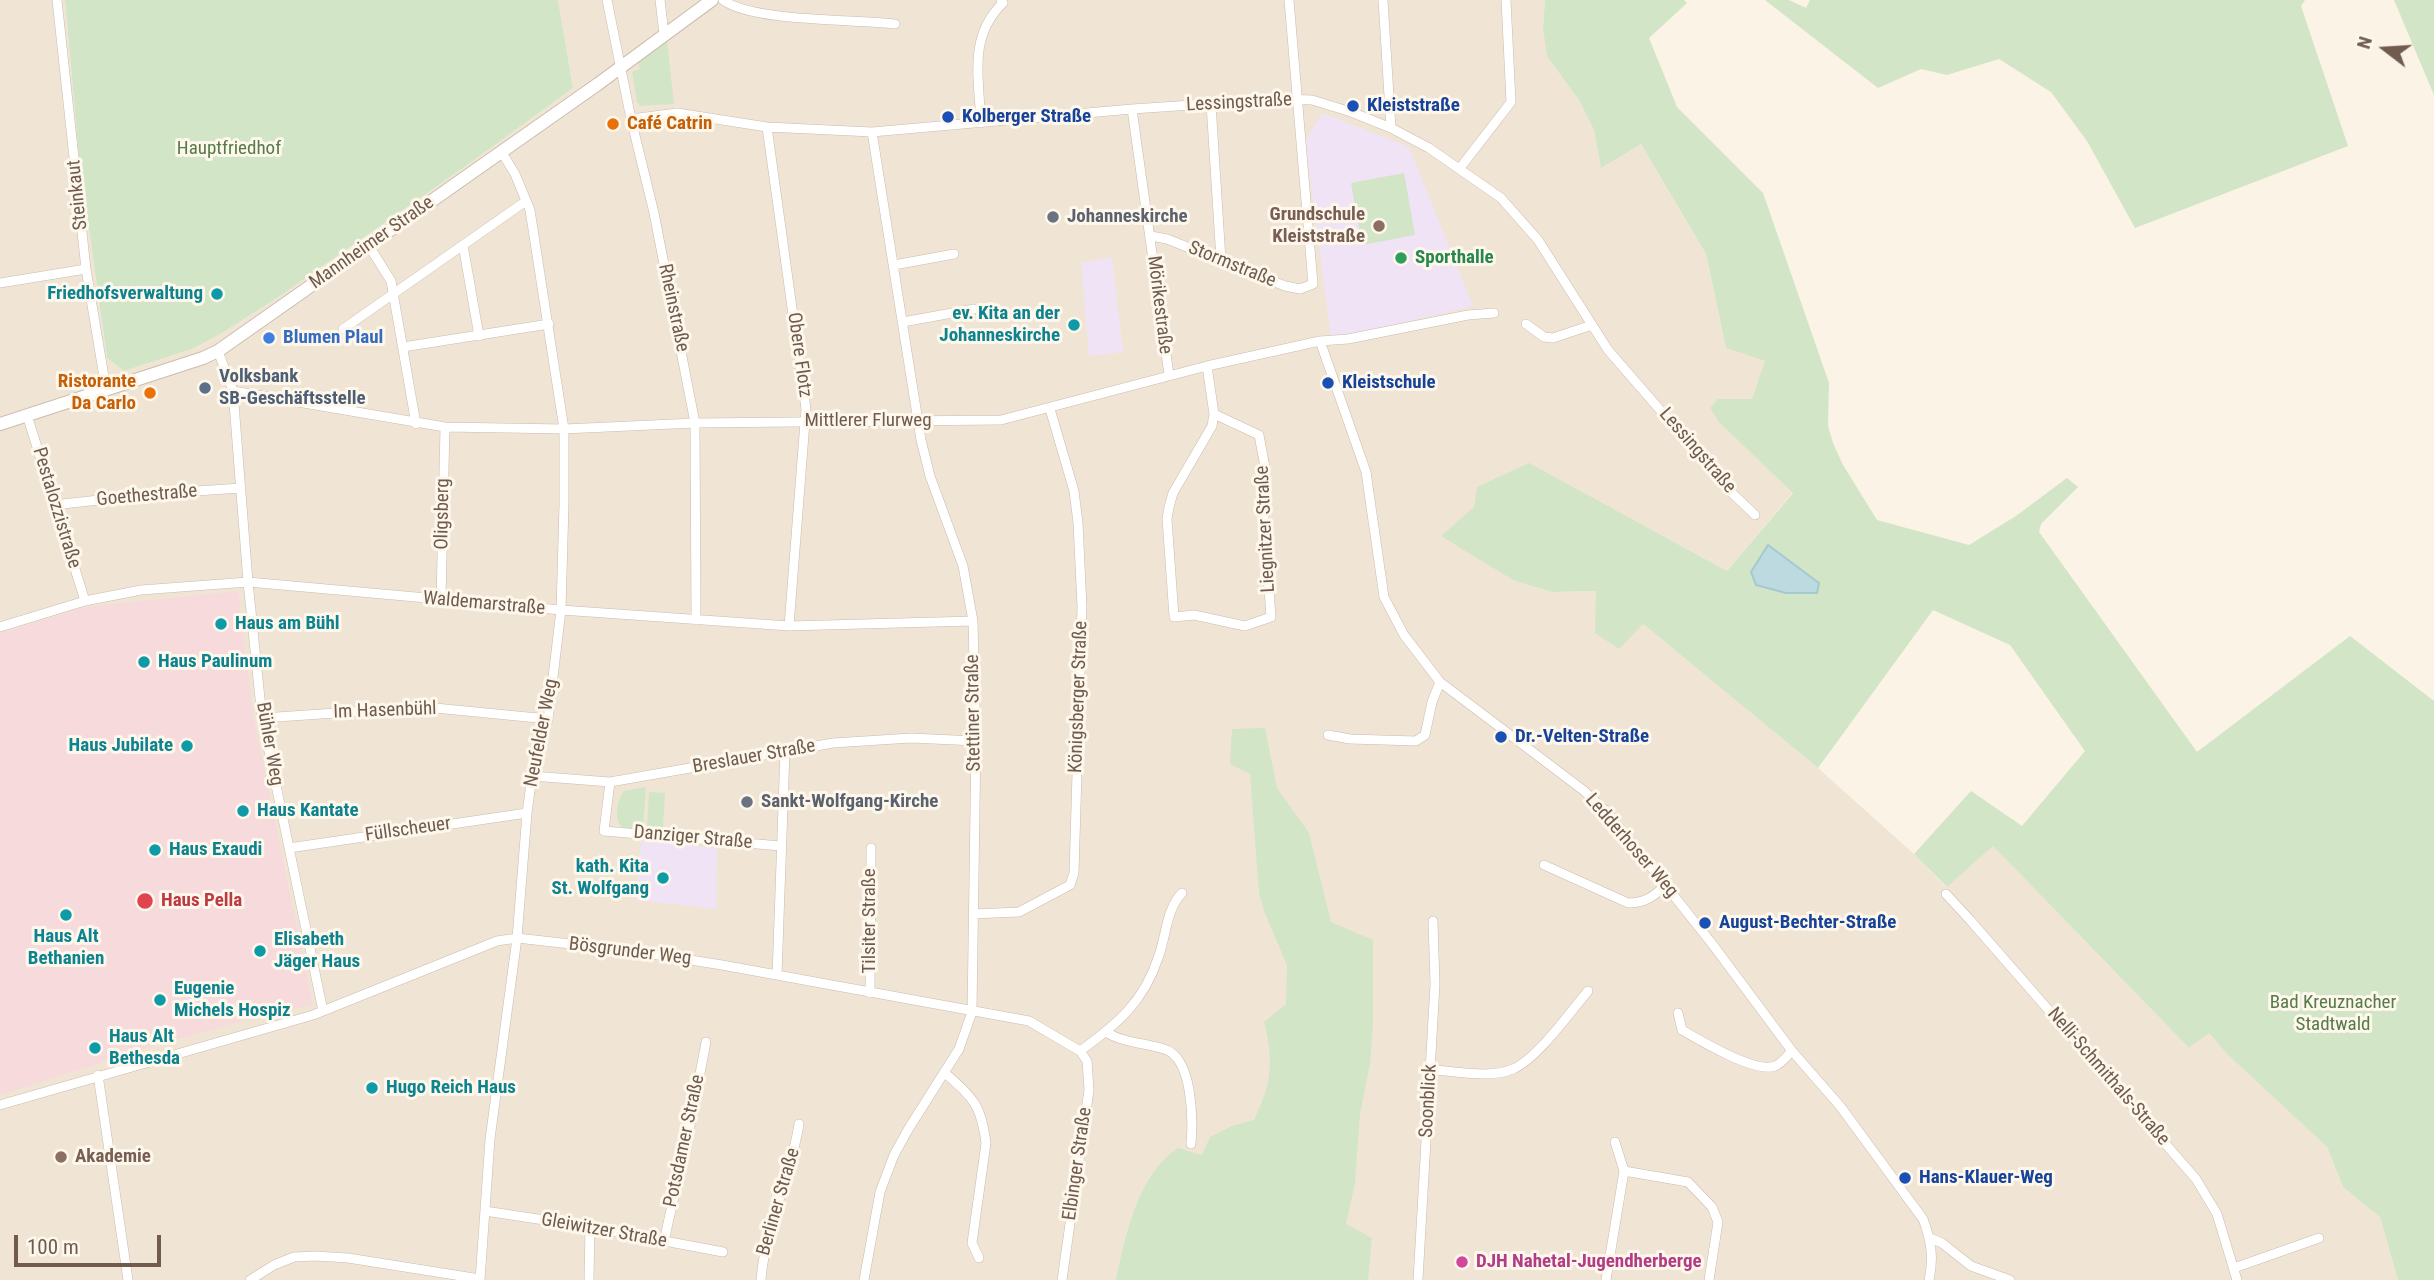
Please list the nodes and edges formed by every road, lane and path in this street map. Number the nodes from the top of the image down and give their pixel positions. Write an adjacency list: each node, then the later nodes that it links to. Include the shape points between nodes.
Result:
1 (57, 0): 30 (street, Steinkaut)
2 (607, 0): 12 (street, Rheinstraße)
3 (660, 0): 11 (street)
4 (723, 0): 10 (street, via 775,16)
5 (1289, 0): 13 (street)
6 (1384, 0): 19 (street)
7 (1506, 0): 22 (street, via 1511,102)
8 (1004, 1): 17 (street, via 982,31 978,47)
9 (705, 3): 11 (street, Mannheimer Straße)
10 (895, 24)
11 (664, 34): 12 (street, Mannheimer Straße)
12 (620, 66): 16 (street, Rheinstraße); 21 (street, Mannheimer Straße)
13 (1297, 98): 14 (street, Lessingstraße); 19 (street, Lessingstraße); 28 (street, Stormstraße, via 1313,284 1300,289 1285,286)
14 (1211, 104): 15 (street, Lessingstraße); 28 (street)
15 (1132, 109): 17 (street, Lessingstraße); 24 (street, Mörikestraße)
16 (631, 118): 18 (street, Lessingstraße, via 677,113); 53 (street, Rheinstraße)
17 (981, 122): 20 (street, Lessingstraße)
18 (767, 127): 20 (street, Lessingstraße); 51 (street, Obere Flotz)
19 (1391, 128): 22 (street, Lessingstraße)
20 (872, 132): 29 (street)
21 (501, 151): 23 (street, Neufelder Weg); 26 (street, Mannheimer Straße)
22 (1460, 168): 38 (street, Lessingstraße, via 1501,198 1538,240)
23 (526, 201): 25 (street); 36 (street, Neufelder Weg)
24 (1151, 236): 28 (street, Stormstraße); 45 (street, Mörikestraße)
25 (463, 244): 32 (street); 40 (street)
26 (369, 246): 32 (street); 43 (street, Mannheimer Straße)
27 (954, 254): 29 (street)
28 (1221, 260)
29 (894, 265): 35 (street)
30 (86, 269): 31 (street); 46 (street, Steinkaut)
31 (0, 283)
32 (394, 293): 39 (street); 42 (street)
33 (974, 309): 35 (street)
34 (1494, 313): 41 (street, Mittlerer Flurweg)
35 (903, 322): 52 (street)
36 (549, 324): 40 (street); 57 (street, Neufelder Weg)
37 (1526, 324): 38 (street, via 1553,338)
38 (1592, 325): 60 (street, Lessingstraße, via 1608,350)
39 (343, 329)
40 (479, 336): 42 (street)
41 (1320, 341): 44 (street, Mittlerer Flurweg); 69 (street, Ledderhoser Weg, via 1366,472 1384,597 1404,635)
42 (403, 348): 55 (street)
43 (218, 351): 46 (street, Mannheimer Straße); 47 (street, Bühler Weg)
44 (1208, 366): 45 (street, Mittlerer Flurweg); 49 (street)
45 (1168, 376): 48 (street, Mittlerer Flurweg)
46 (106, 389): 50 (street, Mannheimer Straße)
47 (233, 391): 55 (street, Mittlerer Flurweg); 58 (street, Bühler Weg)
48 (1050, 409): 52 (street, Mittlerer Flurweg, via 1001,420); 85 (street, Königsberger Straße, via 1079,523 1082,607 1074,873 1070,886 1019,912)
49 (1214, 414): 49 (street, Liegnitzer Straße, via 1259,435 1265,467 1271,617 1245,626 1194,615 1174,618 1169,507)
50 (27, 415): 54 (street, Mannheimer Straße); 59 (street, Pestalozzistraße)
51 (805, 421): 52 (street, Mittlerer Flurweg); 53 (street, Mittlerer Flurweg); 67 (street, Obere Flotz)
52 (919, 422): 66 (street, Stettiner Straße, via 930,476 963,566)
53 (695, 423): 57 (street, Mittlerer Flurweg); 65 (street, Rheinstraße)
54 (0, 424)
55 (416, 424): 56 (street, Mittlerer Flurweg)
56 (445, 427): 57 (street, Mittlerer Flurweg); 62 (street, Oligsberg)
57 (564, 429): 64 (street, Neufelder Weg)
58 (241, 488): 59 (street, Goethestraße); 61 (street, Bühler Weg)
59 (54, 505): 63 (street, Pestalozzistraße)
60 (1755, 515)
61 (248, 582): 62 (street, Waldemarstraße); 63 (street, Waldemarstraße, via 141,590); 70 (street, Bühler Weg)
62 (441, 600): 64 (street, Waldemarstraße)
63 (85, 601): 68 (street, Waldemarstraße)
64 (561, 610): 65 (street, Waldemarstraße); 71 (street, Neufelder Weg)
65 (696, 620): 67 (street, Waldemarstraße)
66 (972, 621): 67 (street, Waldemarstraße); 73 (street, Stettiner Straße)
67 (789, 625)
68 (0, 627)
69 (1440, 682): 72 (street, via 1425,735 1416,741); 82 (street, Ledderhoser Weg, via 1583,790 1608,813)
70 (262, 718): 71 (street, Im Hasenbühl, via 425,707); 79 (street, Bühler Weg)
71 (548, 719): 75 (street, Neufelder Weg)
72 (1328, 735)
73 (976, 741): 74 (street, Breslauer Straße, via 911,738); 85 (street, Stettiner Straße)
74 (785, 751): 76 (street, Breslauer Straße); 78 (street)
75 (532, 776): 76 (street, Breslauer Straße); 77 (street, Neufelder Weg)
76 (610, 782): 78 (street, Danziger Straße, via 604,831)
77 (527, 813): 79 (street, Füllscheuer); 87 (street, Neufelder Weg)
78 (781, 846): 88 (street)
79 (289, 848): 91 (street, Bühler Weg)
80 (871, 848): 90 (street, Tilsiter Straße)
81 (1544, 865): 82 (street, via 1628,903 1648,900)
82 (1666, 885): 97 (street, Ledderhoser Weg)
83 (1182, 893): 94 (street, via 1143,993)
84 (1945, 894): 113 (street, Nelli-Schmithals-Straße, via 2196,1179 2217,1214)
85 (973, 914): 92 (street, Stettiner Straße)
86 (1433, 921): 98 (street, Soonblick)
87 (517, 938): 88 (street, Bösgrunder Weg); 91 (street, Bösgrunder Weg, via 497,941); 106 (street, Neufelder Weg)
88 (777, 975): 90 (street, Bösgrunder Weg)
89 (1588, 990): 98 (street, via 1522,1065 1488,1073)
90 (870, 993): 92 (street, Bösgrunder Weg)
91 (323, 1011): 100 (street, Bösgrunder Weg)
92 (972, 1012): 96 (street, Bösgrunder Weg, via 1029,1021); 99 (street, Stettiner Straße)
93 (1678, 1013): 97 (street, via 1682,1030 1718,1051 1764,1068 1776,1066)
94 (1107, 1032): 96 (street); 104 (street, via 1176,1055 1192,1107)
95 (706, 1042): 110 (street, Potsdamer Straße)
96 (1080, 1051): 120 (street, Elbinger Straße, via 1087,1061 1089,1090)
97 (1792, 1051): 108 (street, Ledderhoser Weg, via 1898,1183 1923,1219)
98 (1432, 1070): 121 (street, Soonblick)
99 (945, 1073): 112 (street, via 972,1097 981,1113 986,1143 972,1243); 119 (street, Stettiner Straße, via 894,1156 880,1192)
100 (98, 1075): 101 (street, Bösgrunder Weg); 115 (street)
101 (0, 1105)
102 (799, 1124): 118 (street, Berliner Straße, via 762,1260)
103 (1615, 1142): 105 (street)
104 (1191, 1144)
105 (1624, 1171): 122 (street); 123 (street, via 1688,1182 1712,1207 1718,1223)
106 (485, 1211): 107 (street, Gleiwitzer Straße); 114 (street, Neufelder Weg)
107 (590, 1227): 110 (street, Gleiwitzer Straße); 117 (street)
108 (1930, 1238): 124 (street, Ledderhoser Weg, via 1933,1264); 125 (street, via 1971,1266)
109 (2319, 1238): 113 (street)
110 (664, 1241): 111 (street, Gleiwitzer Straße)
111 (723, 1252)
112 (979, 1258)
113 (2234, 1268): 126 (street, Nelli-Schmithals-Straße)
114 (480, 1279): 116 (street, via 348,1258 294,1257)
115 (128, 1280)
116 (250, 1280)
117 (589, 1280)
118 (761, 1280)
119 (864, 1280)
120 (1062, 1280)
121 (1418, 1280)
122 (1606, 1280)
123 (1709, 1280)
124 (1929, 1280)
125 (2010, 1280)
126 (2237, 1280)

